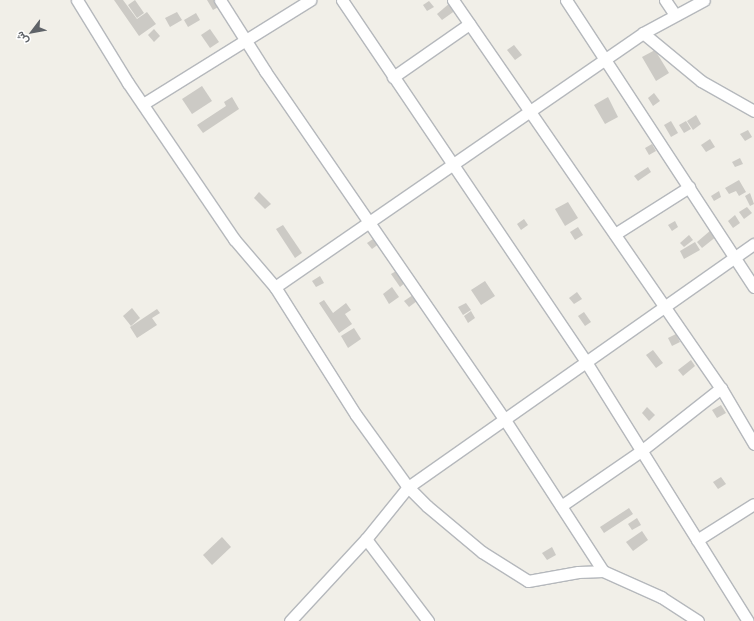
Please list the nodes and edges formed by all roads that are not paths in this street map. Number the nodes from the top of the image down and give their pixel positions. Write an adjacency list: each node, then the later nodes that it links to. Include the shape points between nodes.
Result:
1 (77, 0): 15 (street)
2 (220, 0): 12 (street)
3 (310, 0): 12 (street)
4 (342, 0): 14 (street)
5 (453, 0): 10 (street)
6 (566, 0): 13 (street)
7 (665, 0): 9 (street)
8 (704, 0): 9 (street)
9 (675, 15): 11 (street)
10 (469, 24): 14 (street); 17 (street)
11 (643, 33): 13 (street); 16 (street, via 701,81)
12 (245, 40): 15 (street); 20 (street)
13 (606, 58): 17 (street); 19 (street)
14 (393, 77): 18 (street)
15 (143, 104): 24 (street, via 234,239)
16 (754, 111)
17 (529, 112): 18 (street); 21 (street)
18 (453, 164): 20 (street); 27 (street)
19 (690, 187): 21 (street); 23 (street)
20 (369, 222): 24 (street); 29 (street)
21 (615, 234): 26 (street)
22 (754, 244): 23 (street)
23 (735, 257): 25 (street); 26 (street)
24 (274, 287): 32 (street, via 356,415)
25 (754, 287)
26 (664, 306): 27 (street); 28 (street)
27 (586, 362): 29 (street); 31 (street)
28 (721, 388): 30 (street); 31 (street)
29 (505, 420): 32 (street); 34 (street)
30 (754, 444)
31 (641, 451): 34 (street); 36 (street)
32 (408, 487): 35 (street); 37 (street, via 482,552 528,581 578,572)
33 (754, 504): 36 (street)
34 (561, 506): 37 (street)
35 (366, 539): 38 (street); 39 (street)
36 (697, 540): 41 (street)
37 (603, 571): 40 (street, via 661,597)
38 (290, 621)
39 (428, 621)
40 (698, 621)
41 (748, 621)

